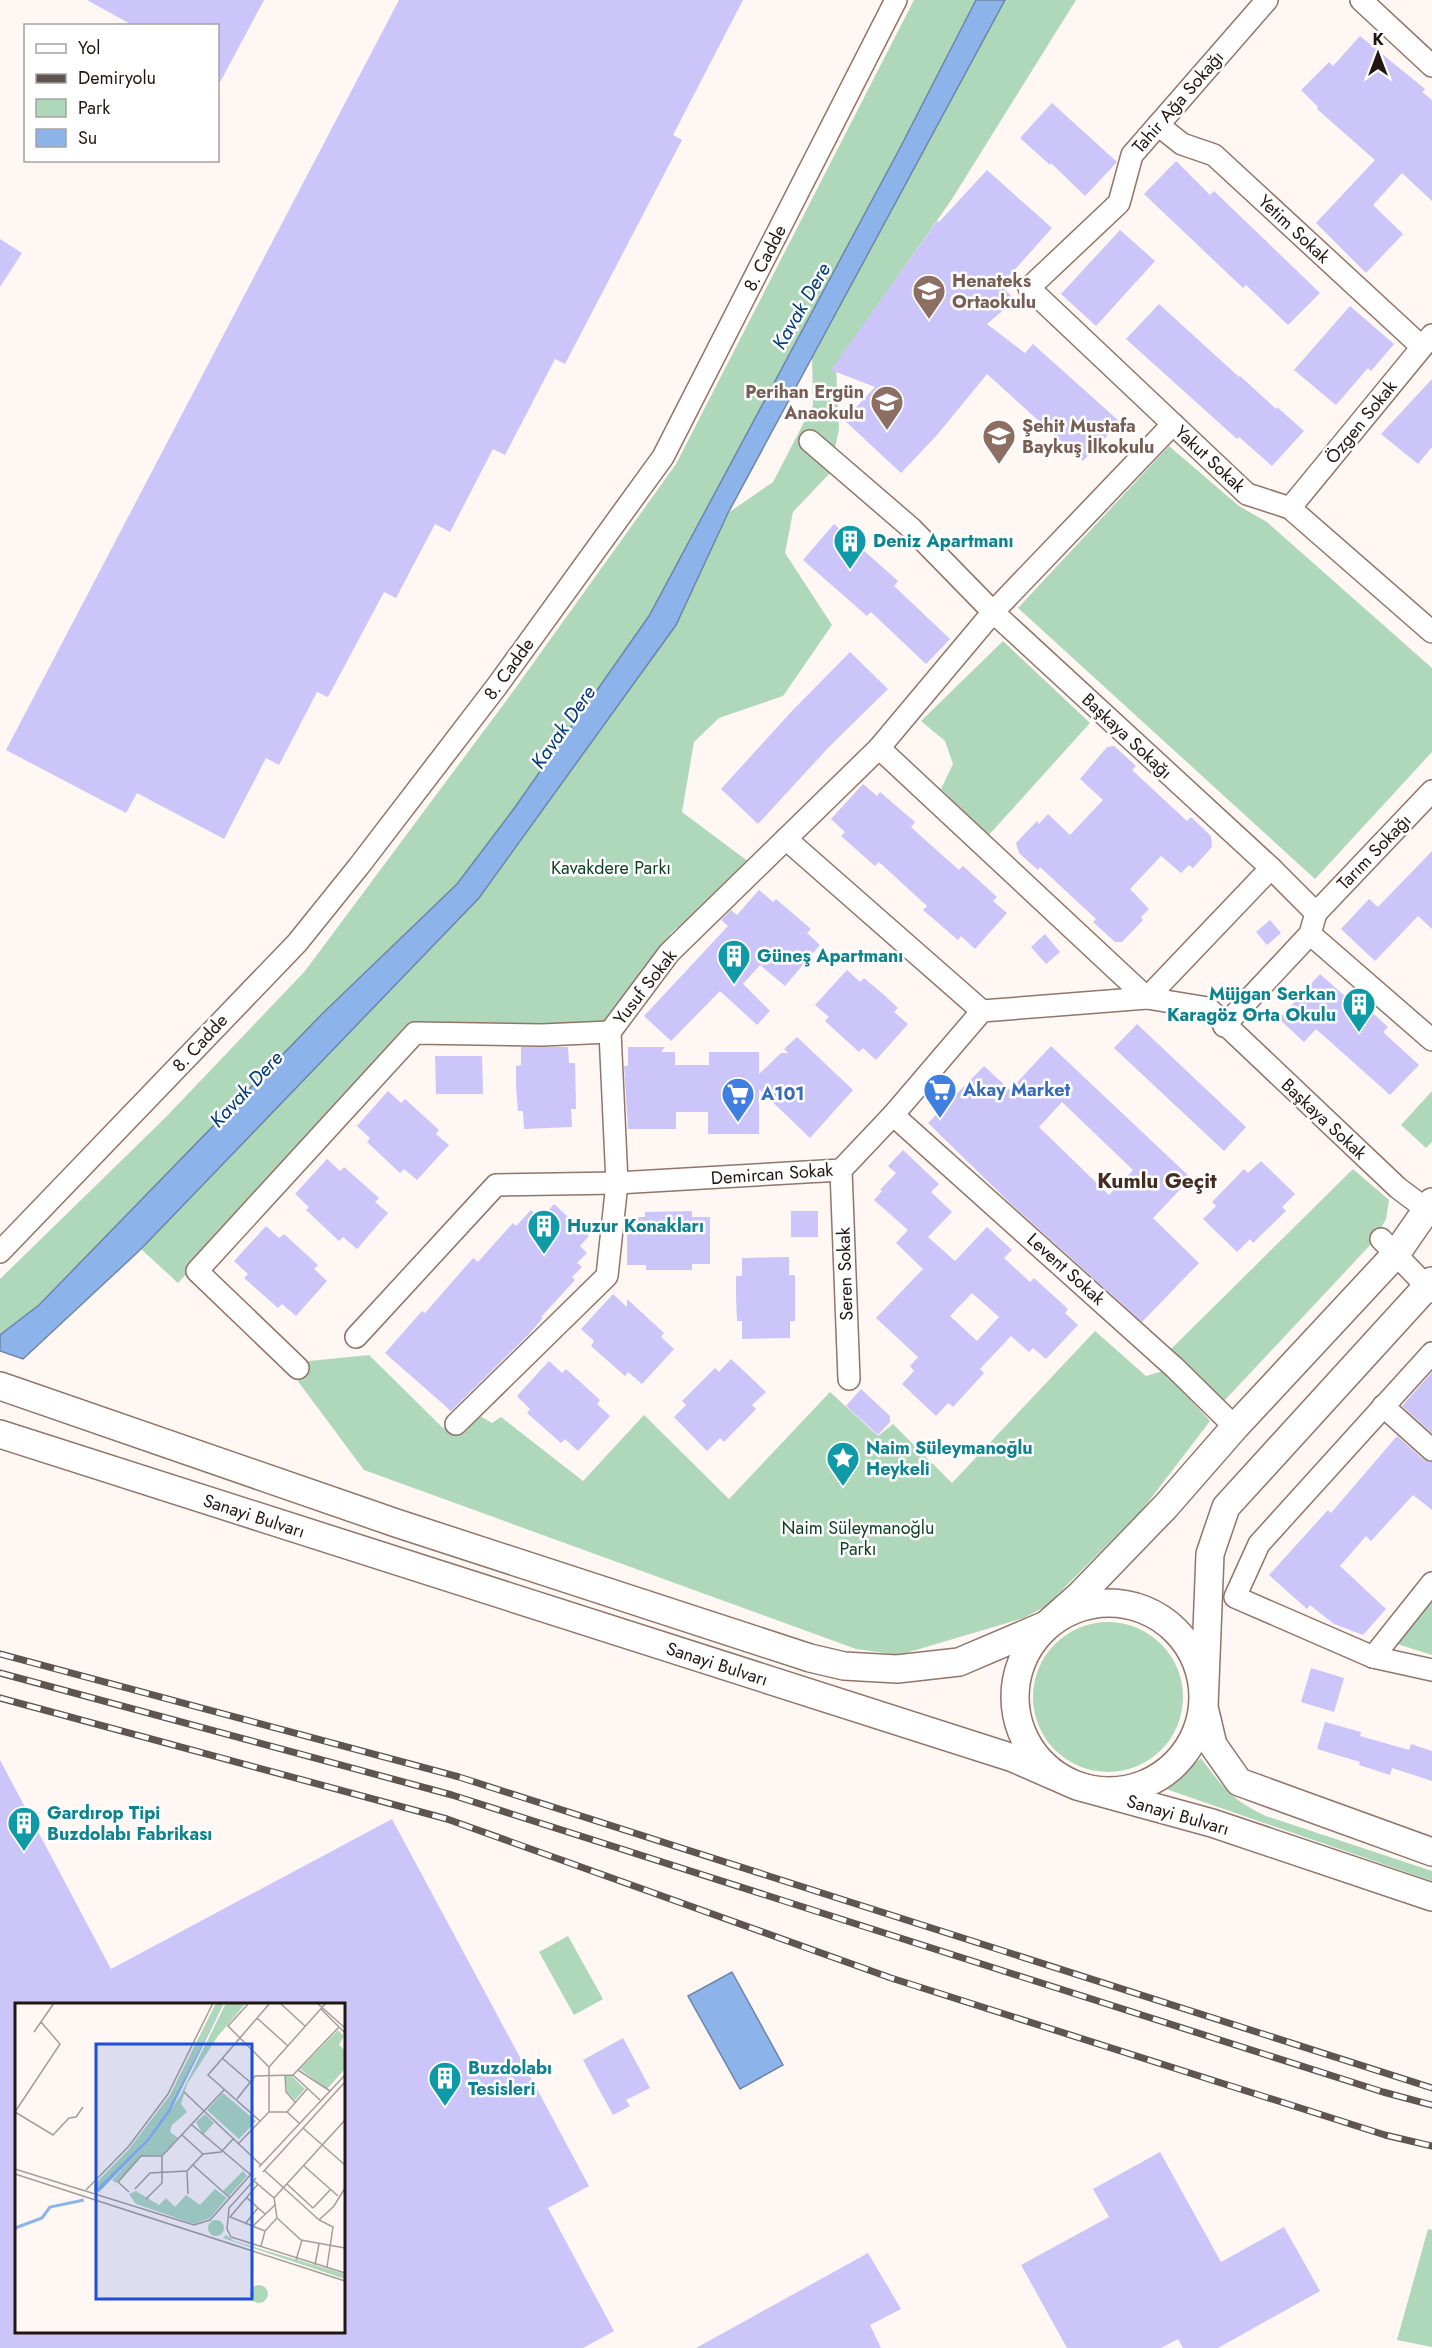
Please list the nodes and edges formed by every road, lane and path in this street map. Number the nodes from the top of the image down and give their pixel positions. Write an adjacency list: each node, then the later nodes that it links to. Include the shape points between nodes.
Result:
1 (896, 0): 29 (street, 8. Cadde, via 663,457 490,695 297,943)
2 (1267, 0): 5 (street, Tahir Ağa Sokağı)
3 (1362, 0): 4 (street)
4 (1432, 66)
5 (1158, 125): 6 (street, Tahir Ağa Sokağı, via 1132,155 1119,203); 7 (street, Yetim Sokak, via 1182,144 1214,155)
6 (1029, 288): 8 (street, Yakut Sokak)
7 (1427, 341): 10 (street, Özgen Sokak)
8 (1173, 424): 10 (street, Yakut Sokak, via 1247,494); 11 (street)
9 (810, 441): 11 (street, Başkaya Sokağı, via 911,528)
10 (1290, 508): 12 (street, Yakut Sokak)
11 (993, 612): 13 (street, Yusuf Sokak); 16 (street, Başkaya Sokağı)
12 (1432, 633)
13 (879, 748): 15 (street, Yusuf Sokak); 19 (street)
14 (1432, 791): 17 (street, Tarım Sokağı)
15 (786, 839): 20 (street); 22 (street, Yusuf Sokak, via 669,953)
16 (1271, 868): 17 (street, Başkaya Sokağı); 19 (street)
17 (1316, 913): 18 (street)
18 (1310, 934): 21 (street); 23 (street)
19 (1147, 998): 20 (street); 21 (street, Başkaya Sokak, via 1208,1008)
20 (982, 1011): 24 (street, Demircan Sokak)
21 (1224, 1026): 27 (street, Başkaya Sokak, via 1398,1188)
22 (609, 1032): 26 (street, Yusuf Sokak); 33 (street, via 415,1033 197,1271)
23 (1432, 1040)
24 (893, 1115): 25 (street, Demircan Sokak); 38 (street, Levent Sokak, via 1175,1368)
25 (841, 1170): 26 (street, Demircan Sokak); 34 (street, Seren Sokak)
26 (617, 1183): 31 (street, Demircan Sokak, via 495,1185); 37 (street, Yusuf Sokak, via 608,1276)
27 (1429, 1205): 28 (main road)
28 (1388, 1246): 30 (street); 38 (main road)
29 (0, 1252)
30 (1430, 1287): 45 (main road, via 1226,1507 1210,1554)
31 (356, 1337)
32 (1432, 1353): 36 (street)
33 (298, 1368)
34 (849, 1379)
35 (0, 1386): 42 (main road, Sanayi Bulvarı, via 396,1523 844,1666 897,1670 959,1662)
36 (1383, 1406): 40 (street); 43 (street, via 1259,1544 1235,1598)
37 (456, 1424)
38 (1235, 1427): 42 (main road, via 1166,1506)
39 (0, 1434): 46 (main road, Sanayi Bulvarı, via 1013,1758)
40 (1432, 1450)
41 (1432, 1583): 43 (street)
42 (1046, 1626): 45 (main road, via 1074,1609 1105,1602 1137,1606 1166,1621 1188,1645 1201,1674); 46 (main road, via 1025,1651 1015,1682 1015,1715 1027,1746 1048,1770)
43 (1373, 1657): 44 (street)
44 (1432, 1670)
45 (1203, 1707): 46 (main road, via 1196,1734 1181,1758 1160,1777 1133,1788 1105,1792); 47 (main road, via 1214,1744 1239,1782)
46 (1077, 1786): 48 (main road, Sanayi Bulvarı, via 1212,1823)
47 (1432, 1852)
48 (1432, 1897)

